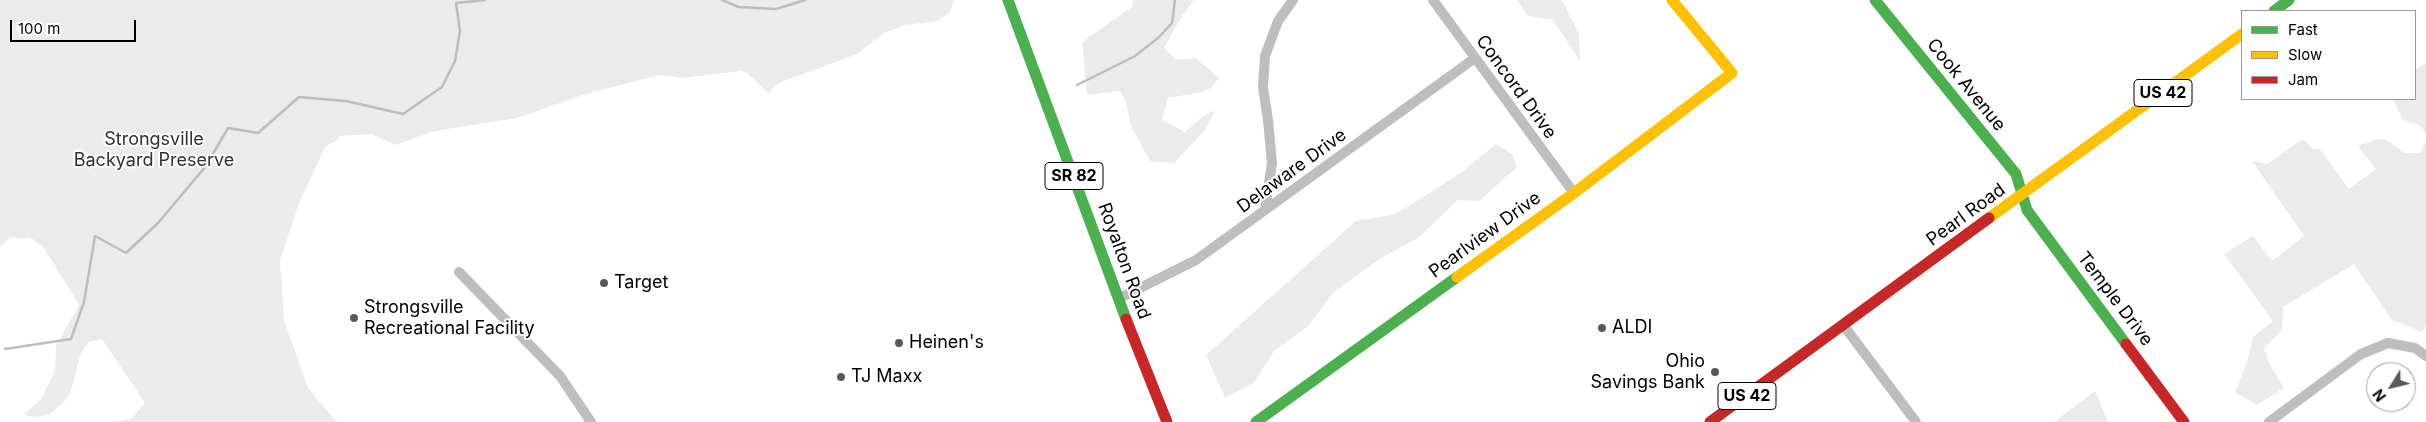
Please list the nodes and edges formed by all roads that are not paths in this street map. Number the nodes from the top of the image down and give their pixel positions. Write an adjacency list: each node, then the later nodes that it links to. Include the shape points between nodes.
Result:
1 (1008, 0): 14 (street, Royalton Road / SR 82)
2 (1293, 0): 12 (street, via 1278,21 1266,56 1263,86 1272,163)
3 (1433, 0): 9 (street, Concord Drive)
4 (1672, 0): 10 (street, Pearlview Drive, via 1732,73)
5 (1875, 0): 11 (street, Cook Avenue, via 2016,174)
6 (2289, 0): 7 (street)
7 (2275, 10)
8 (2241, 35): 11 (street, Pearl Road / US 42)
9 (1475, 58): 10 (street, Concord Drive); 12 (street, Delaware Drive)
10 (1574, 193): 19 (street, Pearlview Drive)
11 (2022, 196): 15 (street, Pearl Road / US 42); 22 (street, Temple Drive, via 2027,210)
12 (1265, 210): 14 (street, Delaware Drive, via 1196,260)
13 (459, 272): 17 (street, via 560,376)
14 (1120, 298): 18 (street, Royalton Road / SR 82)
15 (1844, 326): 20 (street, Pearl Road / US 42); 21 (street)
16 (2426, 356): 23 (street, via 2416,348 2388,343 2361,354)
17 (591, 422)
18 (1167, 422)
19 (1256, 422)
20 (1710, 422)
21 (1916, 422)
22 (2184, 422)
23 (2269, 422)

